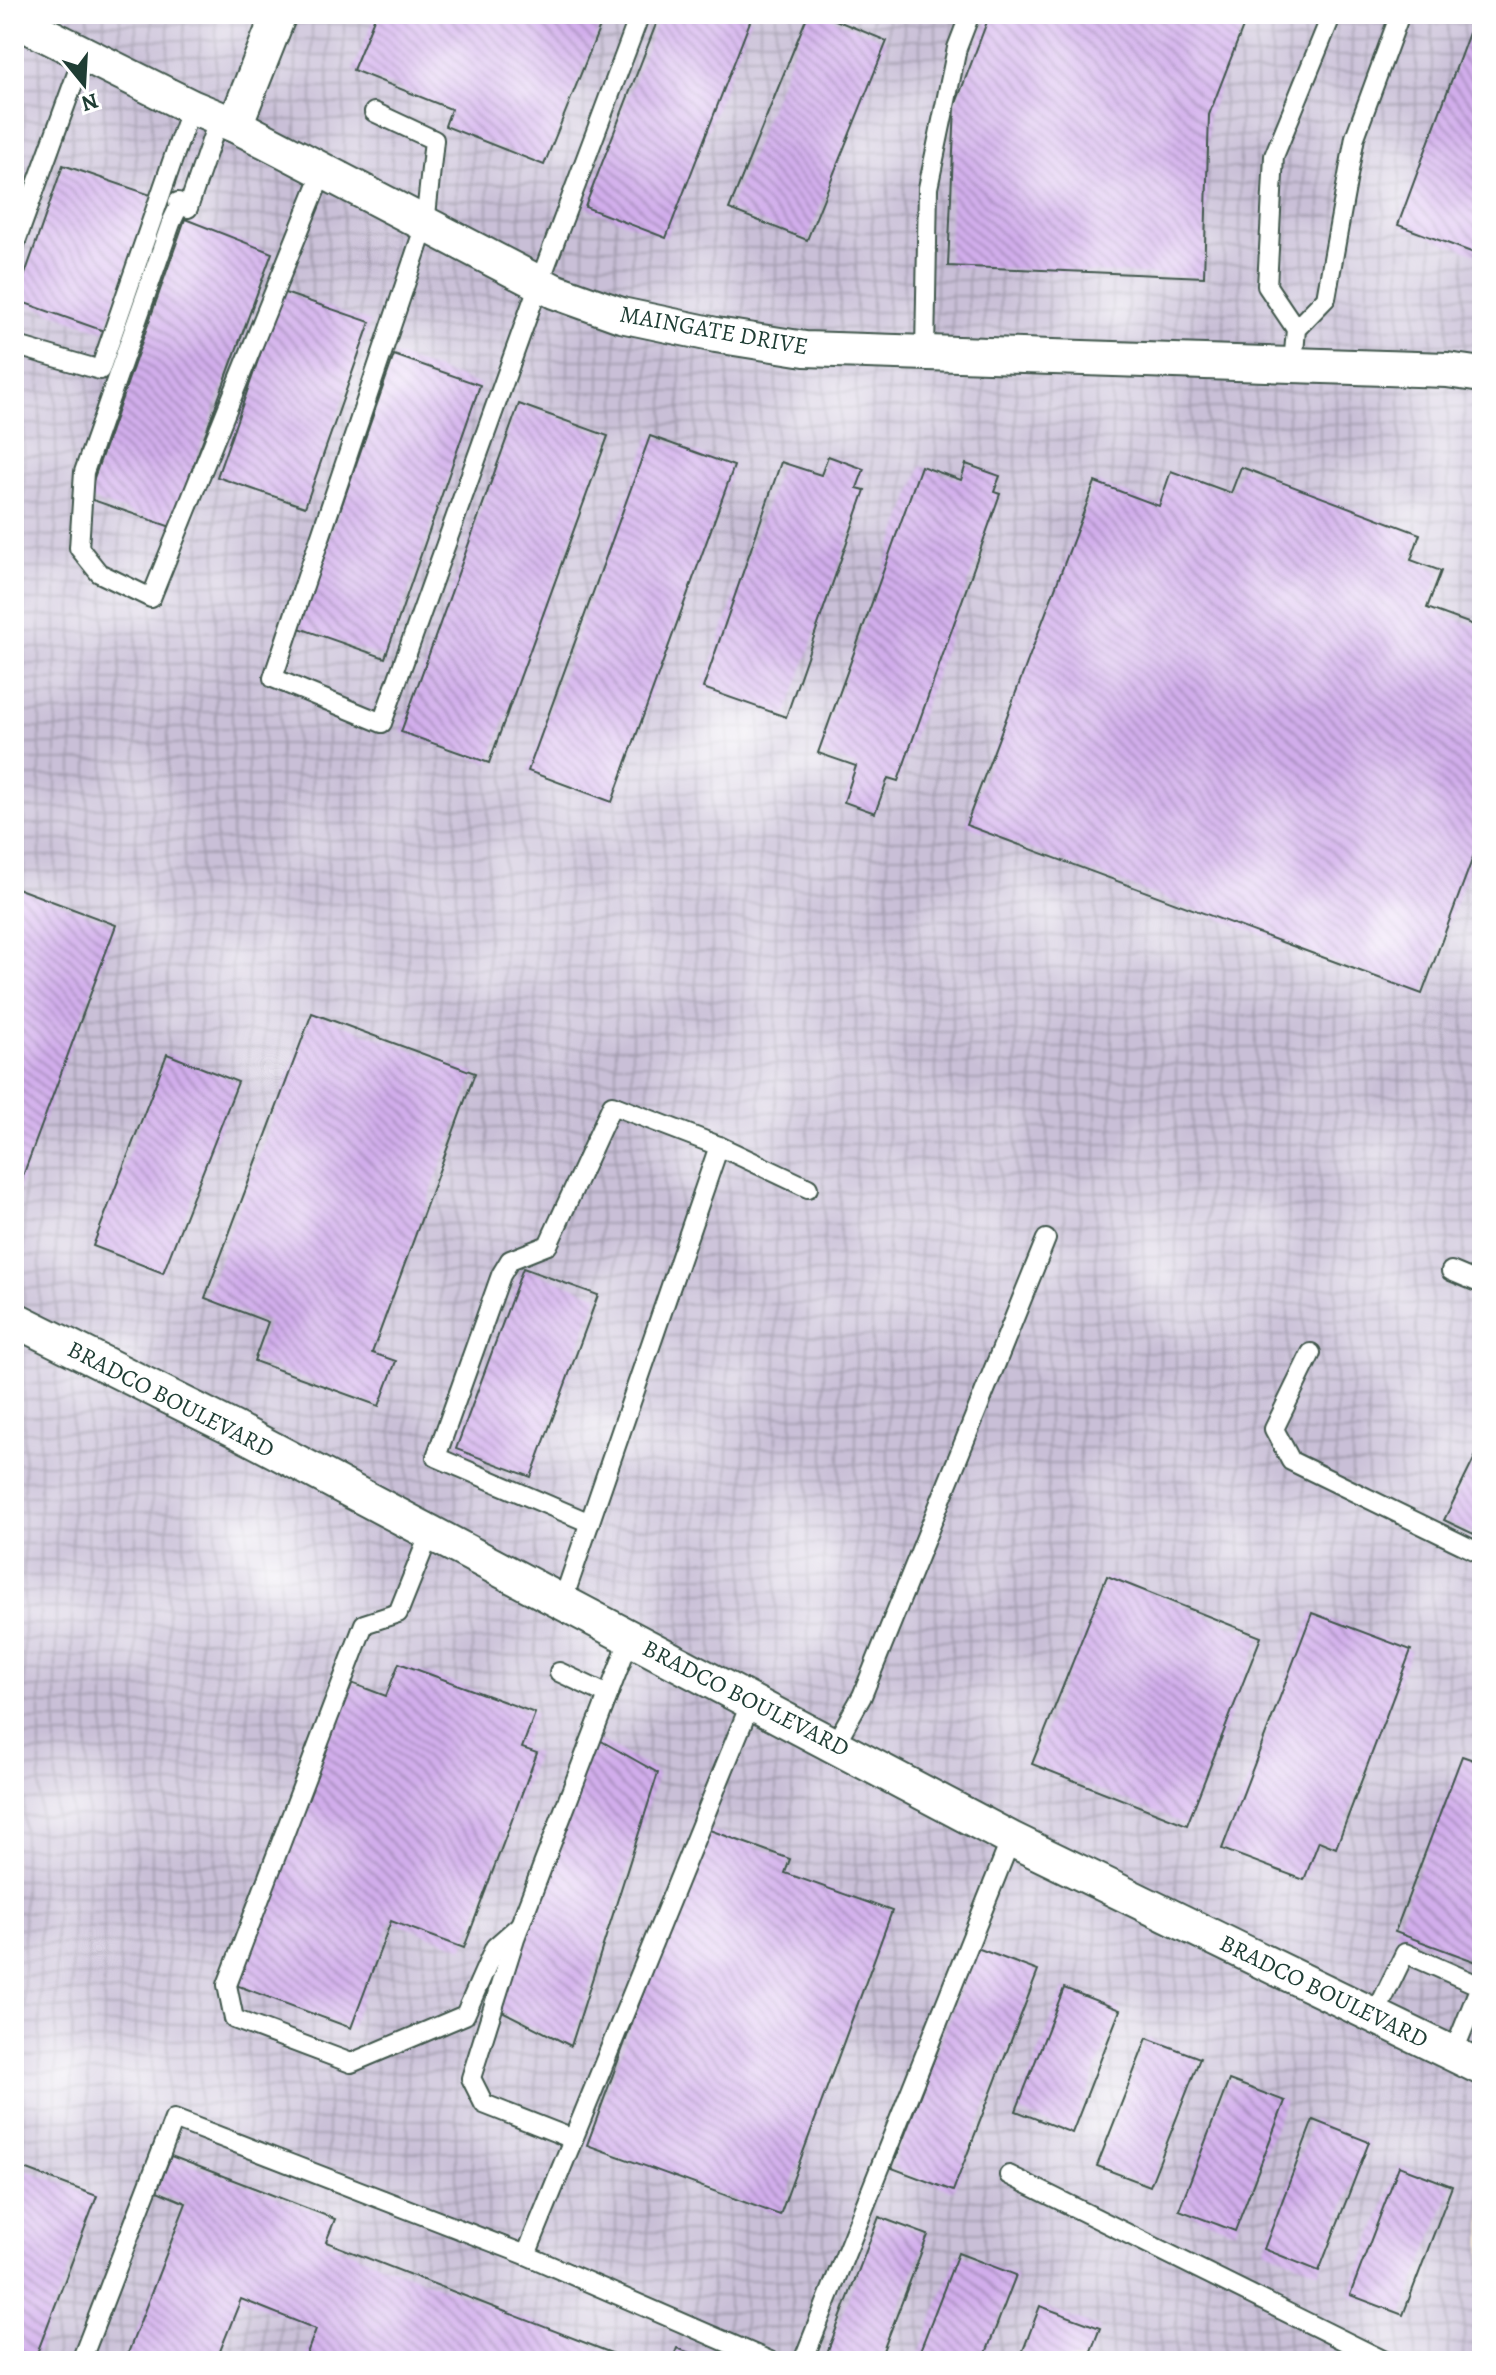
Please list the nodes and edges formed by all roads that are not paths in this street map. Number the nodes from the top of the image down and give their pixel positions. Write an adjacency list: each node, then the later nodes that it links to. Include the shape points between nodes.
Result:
1 (279, 14): 9 (street)
2 (640, 14): 15 (lane)
3 (970, 14): 18 (lane, via 957,48 928,188)
4 (1332, 14): 16 (lane, via 1274,156 1267,286)
5 (1400, 14): 16 (lane, via 1355,137 1326,298)
6 (34, 22): 7 (street, MAINGATE DRIVE)
7 (84, 54): 9 (street, MAINGATE DRIVE); 14 (lane)
8 (374, 112): 13 (lane, via 434,140)
9 (215, 117): 10 (street, MAINGATE DRIVE); 11 (lane); 12 (lane, via 188,208)
10 (323, 171): 12 (lane, via 151,598 99,573 79,548 84,472); 13 (street, MAINGATE DRIVE)
11 (161, 194): 12 (lane); 17 (lane, via 100,370)
12 (180, 204)
13 (425, 225): 15 (street, MAINGATE DRIVE); 15 (lane, via 273,678 382,723)
14 (14, 247)
15 (540, 281): 18 (street, MAINGATE DRIVE, via 621,315 716,335 805,349)
16 (1296, 329): 19 (lane)
17 (14, 345)
18 (925, 351): 19 (street, MAINGATE DRIVE)
19 (1293, 365): 20 (street, MAINGATE DRIVE)
20 (1482, 375)
21 (719, 1146): 22 (lane); 28 (lane); 28 (lane, via 612,1105 548,1245 510,1260 501,1275 436,1457)
22 (808, 1188)
23 (1046, 1239): 36 (lane, via 862,1696)
24 (1451, 1271): 25 (lane)
25 (1482, 1284)
26 (14, 1319): 29 (street, BRADCO BOULEVARD)
27 (1311, 1353): 30 (lane, via 1274,1429 1291,1461)
28 (590, 1523): 31 (lane)
29 (430, 1533): 31 (street, BRADCO BOULEVARD); 38 (lane, via 398,1613 364,1624 227,1985 234,2019 351,2063 465,2015 495,1947)
30 (1482, 1554)
31 (562, 1603): 32 (street, BRADCO BOULEVARD)
32 (630, 1638): 34 (lane); 35 (street, BRADCO BOULEVARD)
33 (559, 1672): 34 (lane)
34 (608, 1695): 38 (lane)
35 (751, 1702): 36 (street, BRADCO BOULEVARD); 41 (lane)
36 (835, 1744): 37 (street, BRADCO BOULEVARD)
37 (1011, 1839): 39 (street, BRADCO BOULEVARD); 46 (lane)
38 (520, 1925): 41 (lane, via 471,2078 484,2104)
39 (1375, 2015): 40 (street, BRADCO BOULEVARD); 40 (lane, via 1405,1953 1480,1986)
40 (1468, 2061)
41 (573, 2139): 43 (lane)
42 (1009, 2175): 47 (lane)
43 (526, 2255): 44 (lane, via 174,2119); 45 (lane)
44 (81, 2361)
45 (770, 2361)
46 (803, 2361)
47 (1385, 2361)

